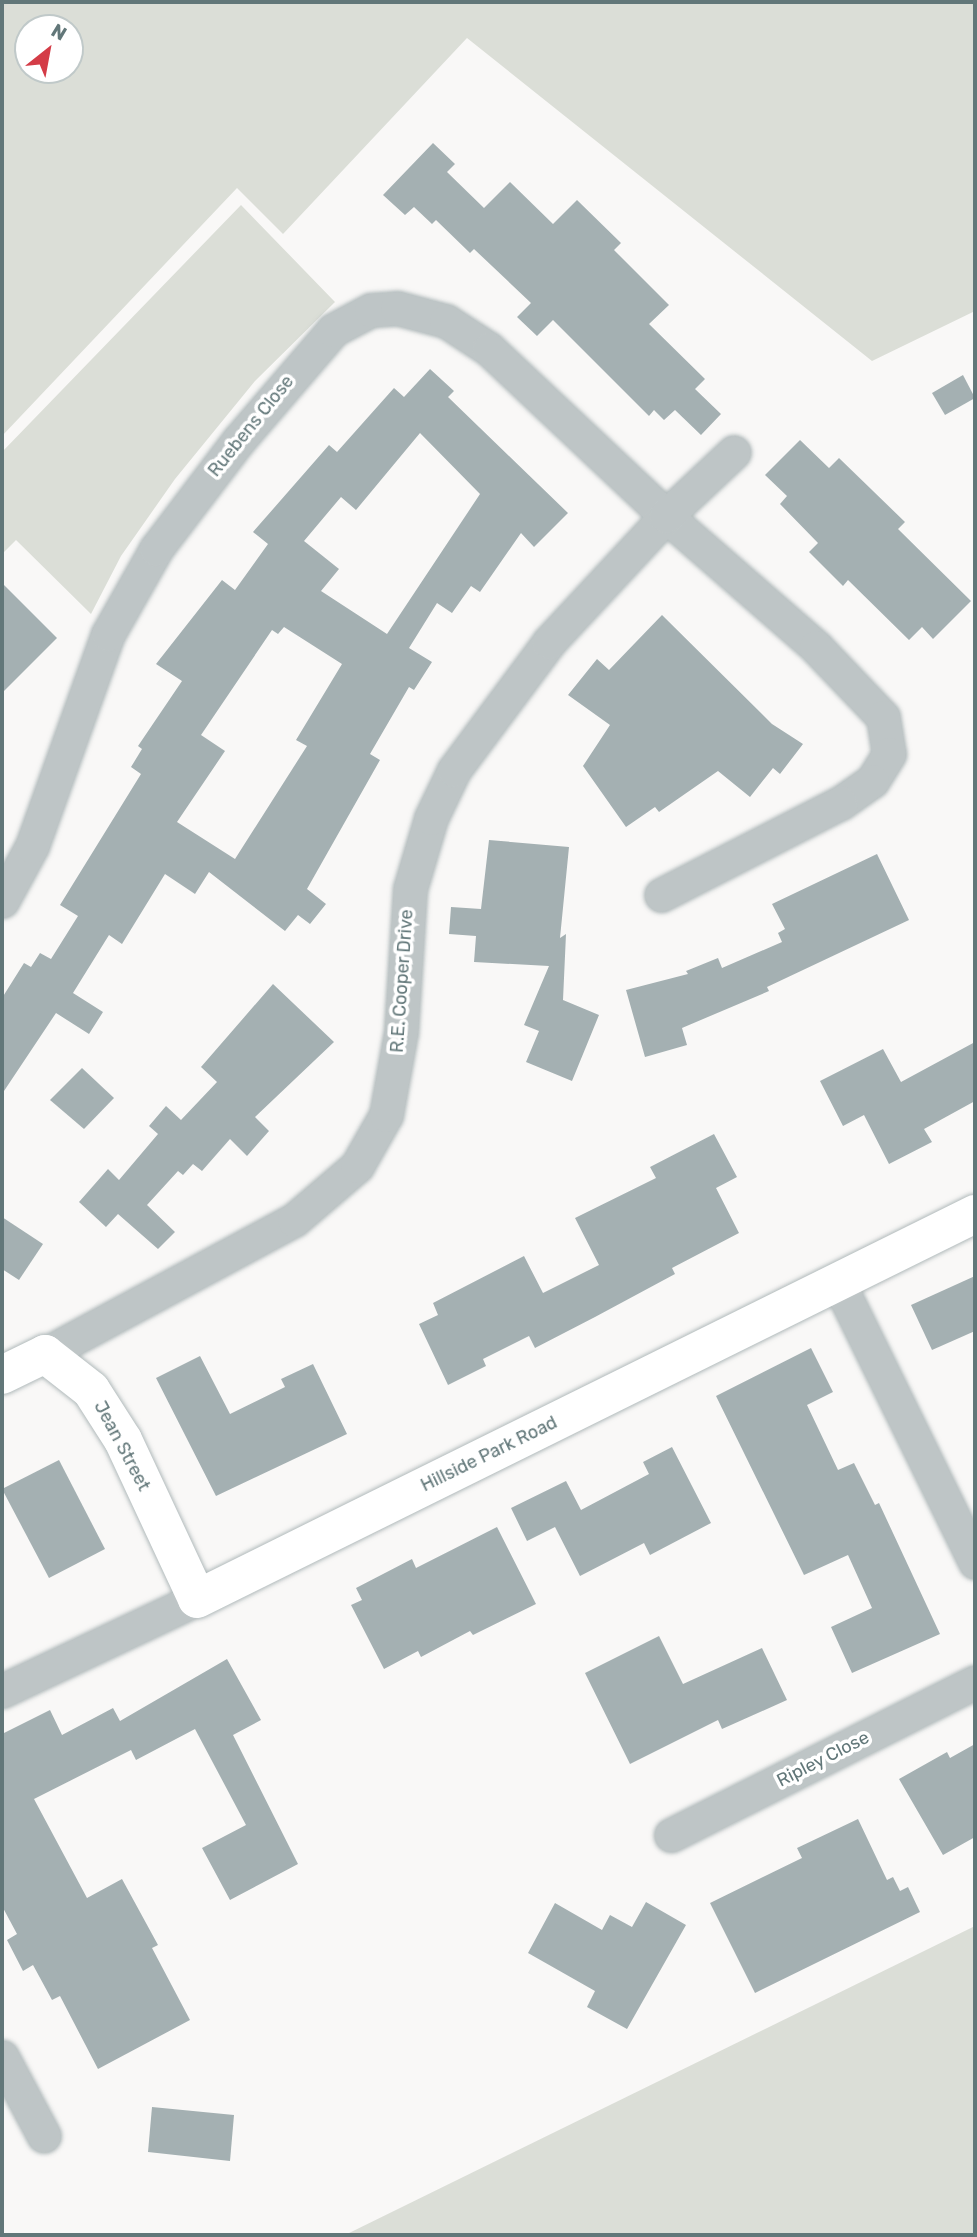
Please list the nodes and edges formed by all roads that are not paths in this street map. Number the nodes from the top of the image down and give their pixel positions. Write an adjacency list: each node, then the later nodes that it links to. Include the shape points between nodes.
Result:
1 (734, 452): 2 (street, R.E. Cooper Drive)
2 (666, 516): 3 (street, Ruebens Close, via 871,701 883,717 890,740 886,764 859,791); 4 (street, Ruebens Close, via 465,330 424,312 397,308 371,310 348,320 281,387 201,487 136,581 108,634 24,865); 7 (street, R.E. Cooper Drive, via 523,674 466,749 442,792 410,889 401,1032 386,1115 357,1166 294,1220)
3 (661, 895)
4 (2, 901)
5 (975, 1214): 6 (street, Hillside Park Road)
6 (838, 1282): 9 (street); 10 (street, Hillside Park Road)
7 (45, 1354): 8 (street); 10 (street, Jean Street, via 91,1390 108,1415)
8 (2, 1375)
9 (975, 1562)
10 (197, 1599): 12 (street, Hillside Park Road)
11 (975, 1682): 13 (street, Ripley Close)
12 (2, 1690)
13 (671, 1835)
14 (2, 2057): 15 (street)
15 (44, 2136)

